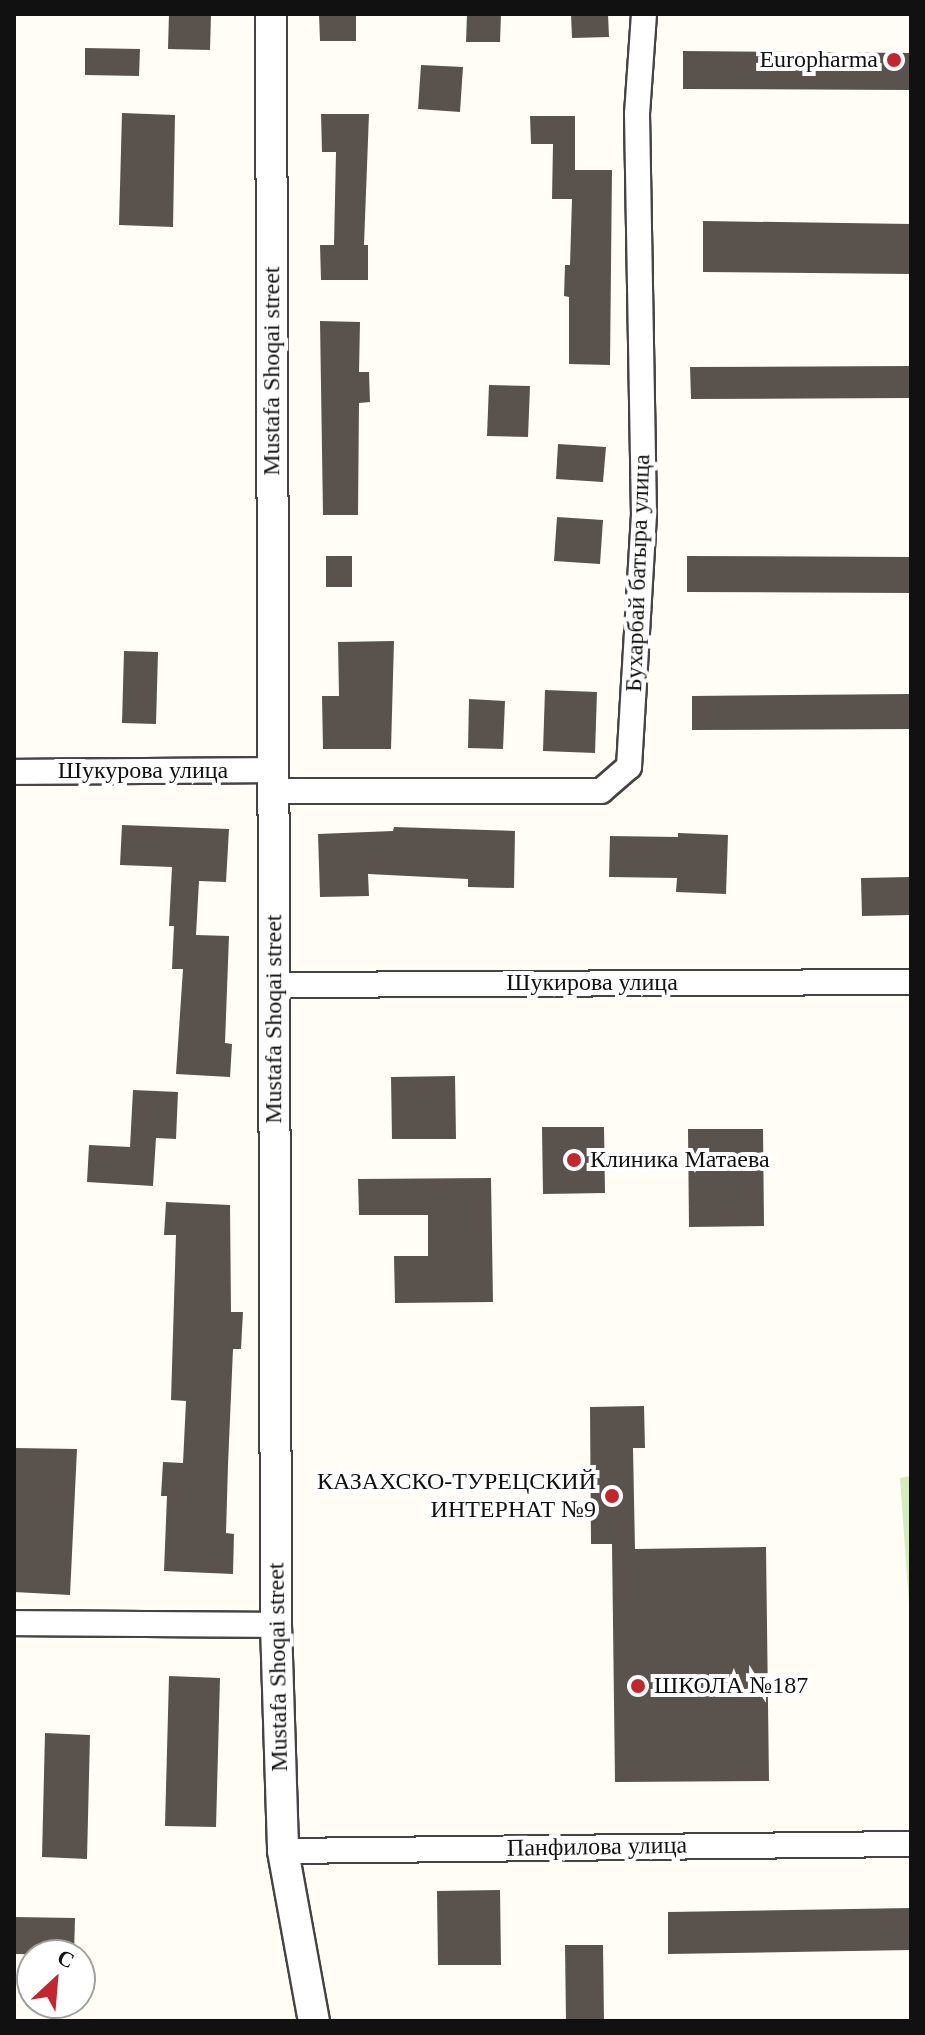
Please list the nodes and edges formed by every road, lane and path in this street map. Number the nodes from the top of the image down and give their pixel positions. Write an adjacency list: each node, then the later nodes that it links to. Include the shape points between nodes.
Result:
1 (271, 14): 4 (street, Mustafa Shoqai street)
2 (644, 14): 4 (street, Бухарбай батыра улица, via 637,114 644,515 629,767 601,791)
3 (14, 772): 4 (street, Шукурова улица)
4 (273, 781): 6 (street, Mustafa Shoqai street)
5 (911, 982): 6 (street, Шукирова улица)
6 (274, 985): 8 (street, Mustafa Shoqai street)
7 (14, 1623): 8 (street)
8 (276, 1625): 10 (street, Mustafa Shoqai street)
9 (911, 1844): 10 (street, Панфилова улица)
10 (283, 1851): 11 (street, Mustafa Shoqai street)
11 (314, 2021)

